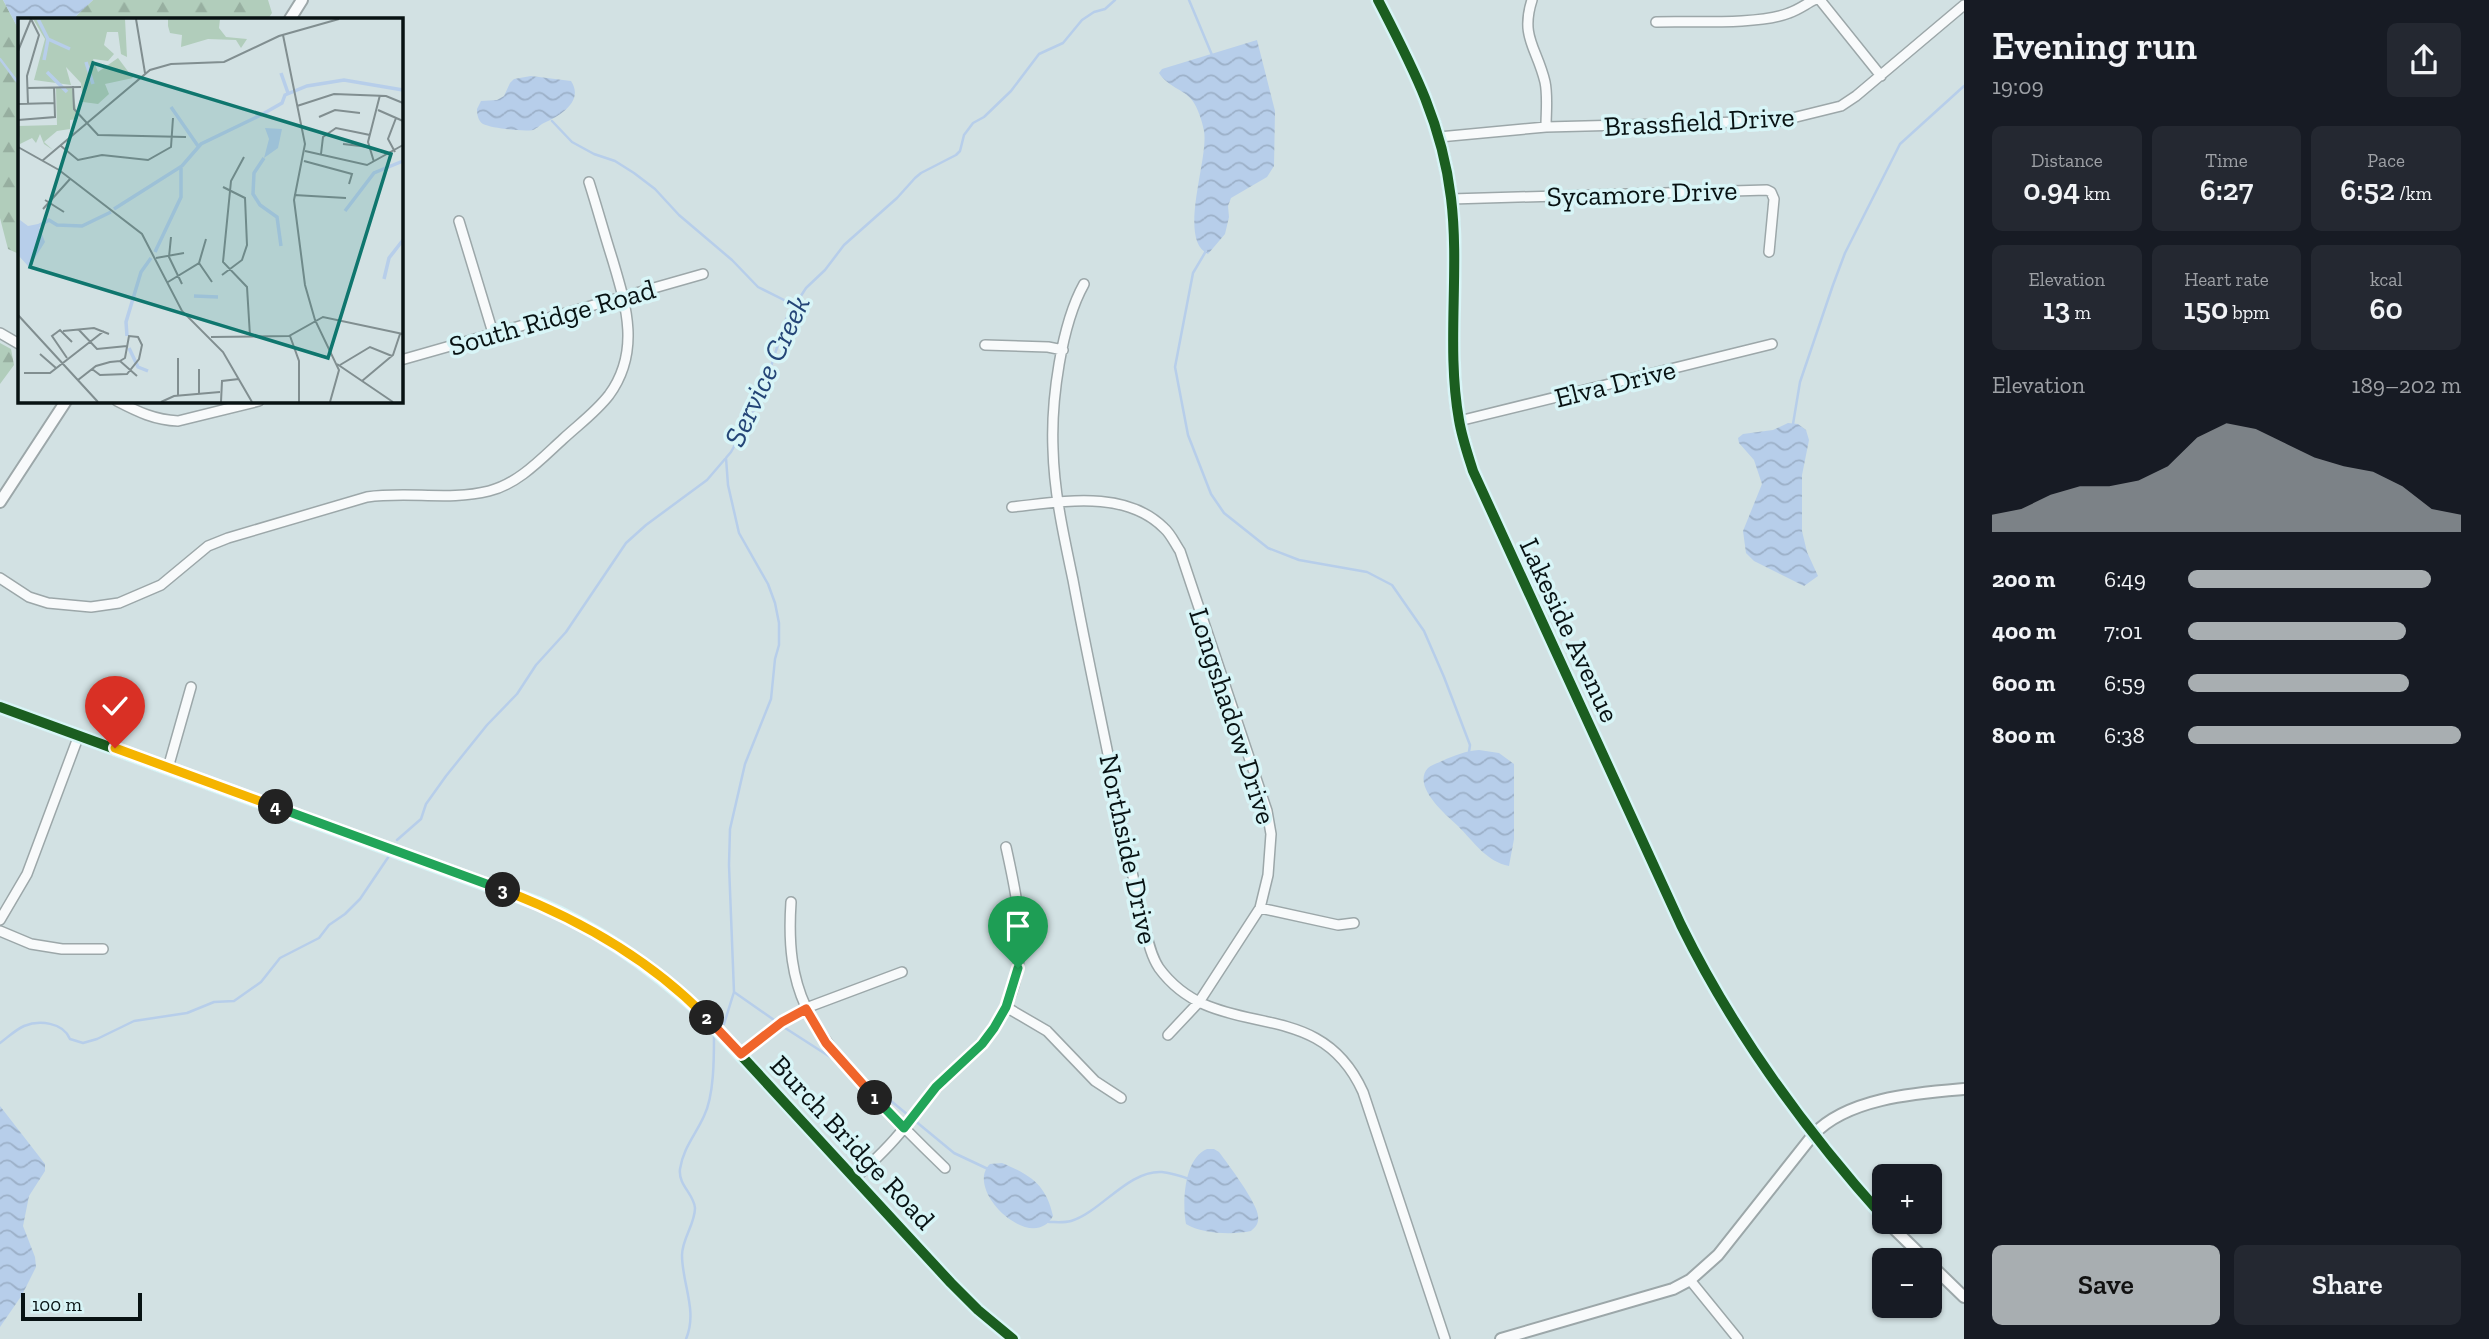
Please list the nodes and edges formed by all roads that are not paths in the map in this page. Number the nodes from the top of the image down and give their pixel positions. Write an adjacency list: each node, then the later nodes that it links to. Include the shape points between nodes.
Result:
1 (302, 0): 7 (street)
2 (1378, 0): 11 (street, Lakeside Avenue, via 1423,88)
3 (1532, 0): 10 (street, via 1527,29 1545,83)
4 (1814, 0): 8 (street, via 1771,17)
5 (1820, 0): 9 (street)
6 (1964, 5): 9 (street, Brassfield Drive)
7 (291, 18)
8 (1656, 22)
9 (1881, 76): 10 (street, Brassfield Drive, via 1841,106 1780,121)
10 (1546, 127): 11 (street, Brassfield Drive)
11 (1439, 137): 13 (street, Lakeside Avenue)
12 (589, 181): 18 (street)
13 (1451, 199): 15 (street, Sycamore Drive, via 1767,190 1774,199); 29 (street, Lakeside Avenue, via 1453,356)
14 (458, 221): 20 (street)
15 (1769, 252)
16 (703, 274): 18 (street, South Ridge Road)
17 (1084, 284): 24 (street, Northside Drive, via 1073,303)
18 (624, 296): 20 (street, South Ridge Road); 33 (street, via 628,351 610,394 515,480 492,491 367,497 228,538 208,546 161,585 119,603 92,607 48,603)
19 (0, 333): 21 (street)
20 (492, 333): 25 (street, South Ridge Road)
21 (18, 343)
22 (1772, 344): 29 (street, Elva Drive)
23 (985, 345): 24 (street)
24 (1063, 350): 31 (street, Northside Drive, via 1055,386 1052,451)
25 (402, 360)
26 (65, 402): 30 (street)
27 (119, 402): 28 (street, via 164,421)
28 (255, 402)
29 (1459, 421): 54 (street, Lakeside Avenue, via 1484,496 1690,944 1769,1074)
30 (0, 502)
31 (1058, 503): 32 (street, Longshadow Drive); 40 (street, Longshadow Drive, via 1115,502 1148,515 1180,551 1267,811 1271,834); 46 (street, Northside Drive, via 1152,954 1175,985)
32 (1012, 507)
33 (0, 578)
34 (191, 687): 37 (street)
35 (0, 707): 36 (street, Burch Bridge Road)
36 (79, 735): 37 (street, Burch Bridge Road); 41 (street, via 27,874)
37 (169, 768): 50 (street, Burch Bridge Road, via 537,903 582,924 662,978)
38 (1006, 847): 47 (street, via 1021,938)
39 (791, 902): 48 (street, via 791,958)
40 (1260, 908): 42 (street, via 1338,925); 46 (street, Longshadow Drive)
41 (0, 919)
42 (1354, 923)
43 (0, 931): 44 (street, via 31,944)
44 (103, 949)
45 (902, 972): 48 (street)
46 (1199, 1002): 49 (street, Longshadow Drive); 65 (street, Northside Drive, via 1241,1018 1303,1031 1346,1061 1363,1092)
47 (1006, 1007): 52 (street, via 1046,1031 1095,1082); 53 (street, via 982,1044 936,1087)
48 (806, 1009): 50 (street); 53 (street, via 832,1051)
49 (1168, 1035)
50 (741, 1054): 56 (street, Burch Bridge Road)
51 (1964, 1089): 54 (street, via 1855,1107 1826,1122)
52 (1121, 1098)
53 (904, 1128): 55 (street); 56 (street)
54 (1813, 1135): 57 (street, Lakeside Avenue); 61 (street, via 1718,1255)
55 (945, 1168)
56 (855, 1178): 64 (street, Burch Bridge Road, via 978,1310)
57 (1872, 1204)
58 (1900, 1234): 59 (street, Lakeside Avenue)
59 (1914, 1248)
60 (1942, 1276): 62 (street)
61 (1690, 1280): 63 (street, via 1653,1296); 66 (street)
62 (1964, 1297)
63 (1506, 1338)
64 (1013, 1339)
65 (1445, 1339)
66 (1738, 1339)

